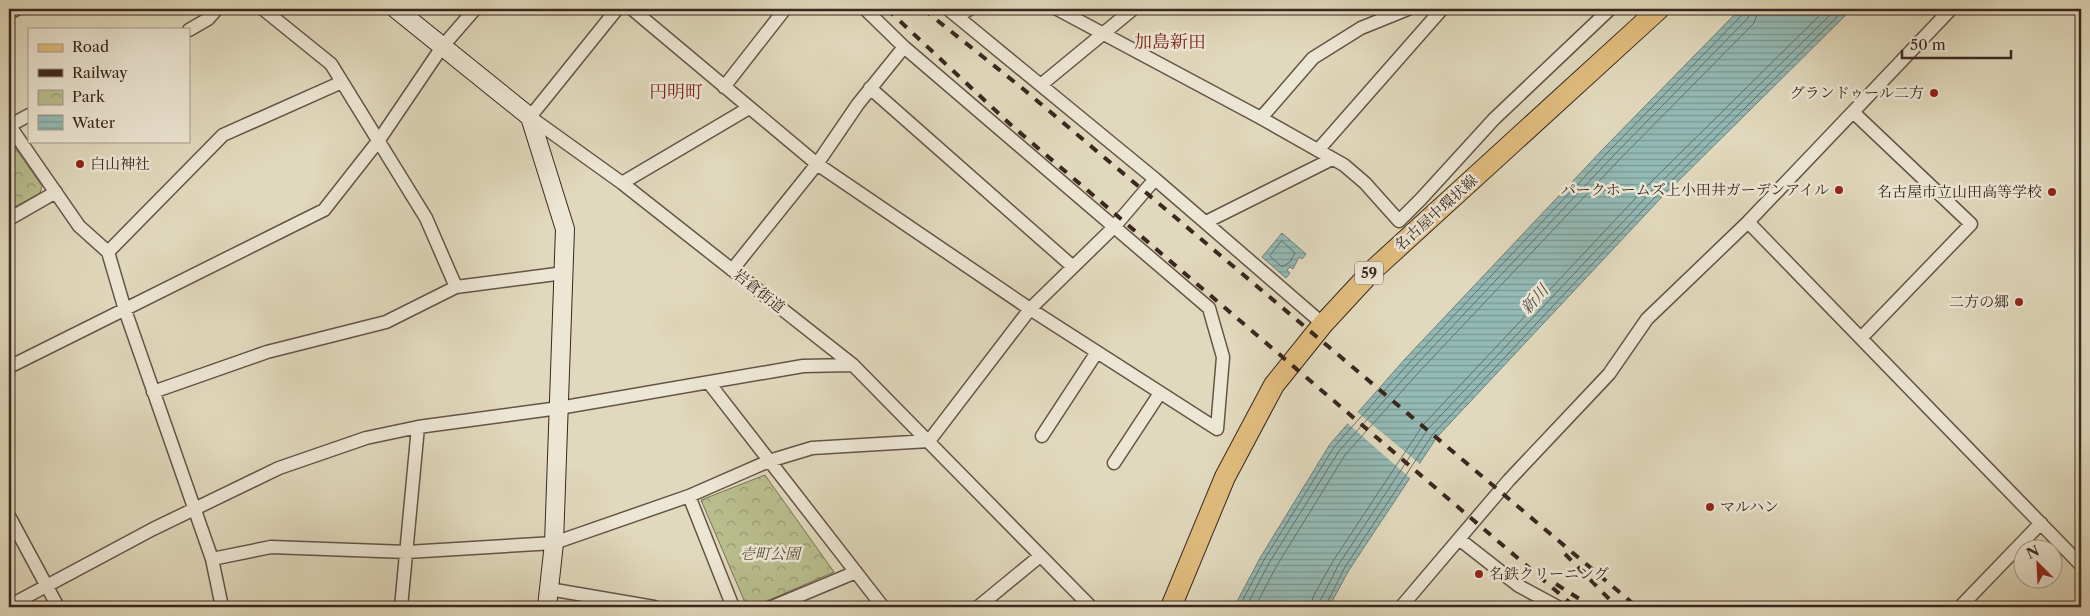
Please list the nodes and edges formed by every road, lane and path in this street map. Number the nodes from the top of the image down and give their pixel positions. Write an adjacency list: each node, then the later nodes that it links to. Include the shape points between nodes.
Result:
1 (17, 9): 19 (street)
2 (217, 9): 20 (street, via 208,19)
3 (264, 9): 24 (street, via 331,64)
4 (396, 9): 22 (street, 岩倉街道)
5 (475, 9): 22 (street)
6 (617, 9): 31 (street)
7 (632, 9): 26 (street)
8 (785, 9): 26 (street)
9 (865, 9): 23 (street)
10 (970, 9): 18 (street)
11 (1057, 9): 21 (street)
12 (1133, 9): 21 (street)
13 (1408, 9): 32 (street, via 1362,28 1313,58)
14 (1442, 9): 35 (street)
15 (1610, 9): 36 (street, via 1494,119 1399,220 1365,183)
16 (1659, 9): 52 (main road, 名古屋中環状線 / 59, via 1372,271)
17 (1951, 9): 29 (street)
18 (952, 12): 25 (street)
19 (9, 13)
20 (190, 29)
21 (1103, 33): 25 (street); 32 (street)
22 (442, 47): 31 (street, 岩倉街道); 34 (street)
23 (904, 47): 27 (street); 44 (street)
24 (342, 82): 34 (street); 45 (street, via 223,136)
25 (1042, 84): 38 (street)
26 (724, 87): 28 (street)
27 (870, 88): 37 (street); 46 (street)
28 (749, 108): 37 (street); 39 (street)
29 (1853, 112): 43 (street); 53 (street, via 1971,224)
30 (28, 116): 33 (street)
31 (530, 117): 39 (street, 岩倉街道); 48 (street, via 565,229)
32 (1261, 118): 35 (street)
33 (9, 125): 40 (street)
34 (379, 140): 49 (street, via 426,218); 51 (street, via 324,210)
35 (1319, 149): 36 (street)
36 (1332, 159): 42 (street)
37 (817, 164): 47 (street); 50 (street)
38 (1155, 179): 42 (street); 44 (street)
39 (622, 183): 47 (street, 岩倉街道)
40 (56, 192): 41 (street); 45 (street, via 79,226)
41 (9, 219)
42 (1206, 222): 52 (street)
43 (1748, 222): 53 (street); 70 (street, via 1647,319 1609,374)
44 (1114, 227): 46 (street); 59 (street, via 1209,308 1223,356 1217,429)
45 (108, 252): 51 (street)
46 (1072, 266): 50 (street)
47 (732, 270): 55 (street, 岩倉街道)
48 (564, 273): 49 (street); 60 (street)
49 (456, 287): 58 (street, via 386,322 267,352)
50 (1030, 309): 54 (street); 63 (street)
51 (125, 310): 56 (street); 58 (street)
52 (1323, 324): 90 (main road, 名古屋中環状線 / 59, via 1269,393 1225,477)
53 (1861, 338): 69 (street)
54 (1097, 352): 59 (street); 62 (street)
55 (853, 365): 57 (street, via 803,366); 63 (street, 岩倉街道)
56 (9, 367)
57 (709, 382): 60 (street); 64 (street)
58 (153, 392): 67 (street)
59 (1160, 392): 65 (street)
60 (558, 408): 61 (street); 71 (street)
61 (418, 427): 67 (street, via 366,438 279,468); 72 (street)
62 (1042, 436)
63 (929, 441): 64 (street, via 812,448); 73 (street, 岩倉街道)
64 (769, 461): 66 (street); 76 (street)
65 (1114, 463)
66 (690, 496): 71 (street); 85 (street)
67 (194, 510): 74 (street); 77 (street)
68 (9, 516): 77 (street)
69 (2041, 523): 75 (street); 93 (street)
70 (1458, 539): 91 (street); 92 (street, via 1519,586)
71 (554, 543): 72 (street); 78 (street)
72 (406, 552): 74 (street, via 271,547); 82 (street)
73 (1040, 556): 88 (street); 89 (street, 岩倉街道)
74 (212, 559): 81 (street)
75 (2081, 565)
76 (856, 572): 86 (street); 87 (street)
77 (47, 586): 79 (street); 80 (street)
78 (549, 589): 83 (street); 84 (street)
79 (9, 606)
80 (58, 607)
81 (222, 607)
82 (401, 607)
83 (547, 607)
84 (654, 607)
85 (733, 607)
86 (772, 607)
87 (883, 607)
88 (978, 607)
89 (1091, 607)
90 (1171, 607)
91 (1401, 607)
92 (1558, 607)
93 (1960, 607)

